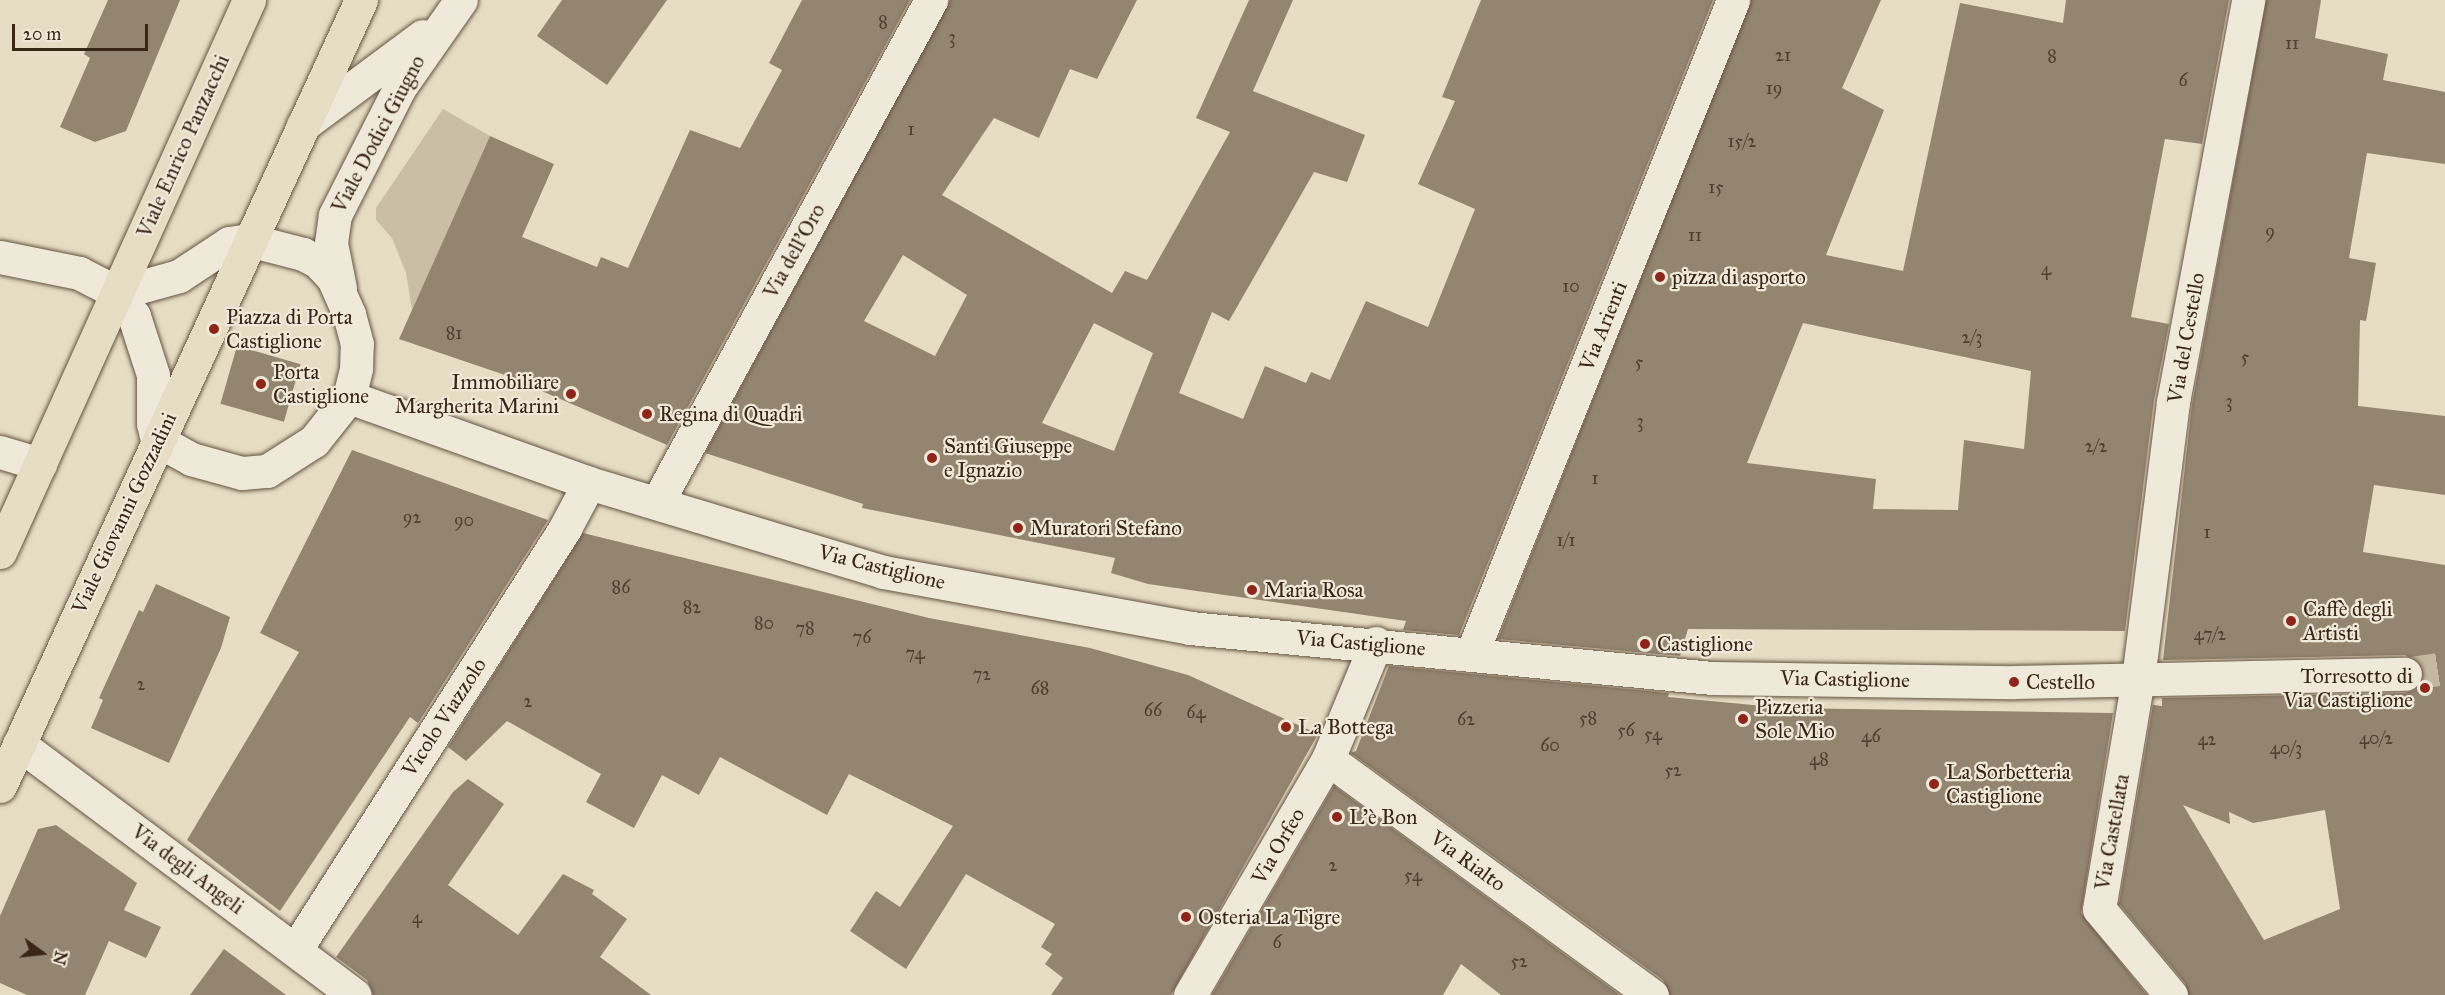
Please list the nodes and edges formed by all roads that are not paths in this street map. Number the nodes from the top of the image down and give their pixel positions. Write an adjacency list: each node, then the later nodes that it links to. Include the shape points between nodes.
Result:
1 (249, 0): 11 (main road, Viale Enrico Panzacchi)
2 (361, 0): 7 (main road)
3 (931, 0): 17 (street, Via dell'Oro)
4 (1733, 0): 20 (street, Via Arienti)
5 (2248, 0): 22 (street, Via del Cestello, via 2174,402)
6 (452, 10): 7 (street, Viale Dodici Giugno); 10 (street, Viale Dodici Giugno, via 400,87 335,215 331,243)
7 (303, 125): 8 (main road)
8 (249, 240): 10 (street, via 284,247 318,262); 11 (street, via 214,250 179,276); 13 (main road, Viale Giovanni Gozzadini)
9 (0, 257): 11 (street, via 79,273)
10 (340, 289): 12 (street, via 357,344)
11 (118, 293): 13 (street, via 134,316 153,375); 15 (main road)
12 (349, 397): 13 (street, via 314,441 267,471 242,473 213,466); 16 (street, Via Castiglione)
13 (157, 440): 23 (main road, Viale Giovanni Gozzadini)
14 (0, 452): 15 (street)
15 (40, 464): 18 (main road)
16 (589, 483): 17 (street, Via Castiglione); 26 (street, Vicolo Viazzolo, via 565,528)
17 (658, 501): 19 (street, Via Castiglione, via 894,574 1190,628)
18 (0, 552)
19 (1376, 643): 20 (street, Via Castiglione); 24 (street)
20 (1472, 653): 22 (street, Via Castiglione, via 1712,678 2014,682)
21 (2405, 674): 22 (street, Via Castiglione)
22 (2138, 679): 30 (street, Via Castellata, via 2099,909)
23 (19, 744): 25 (main road, Viale Giovanni Gozzadini); 26 (street, Via degli Angeli)
24 (1328, 759): 28 (street, Via Orfeo); 29 (street, Via Rialto)
25 (0, 786)
26 (296, 949): 27 (street, Via degli Angeli)
27 (355, 995)
28 (1190, 995)
29 (1652, 995)
30 (2171, 995)

